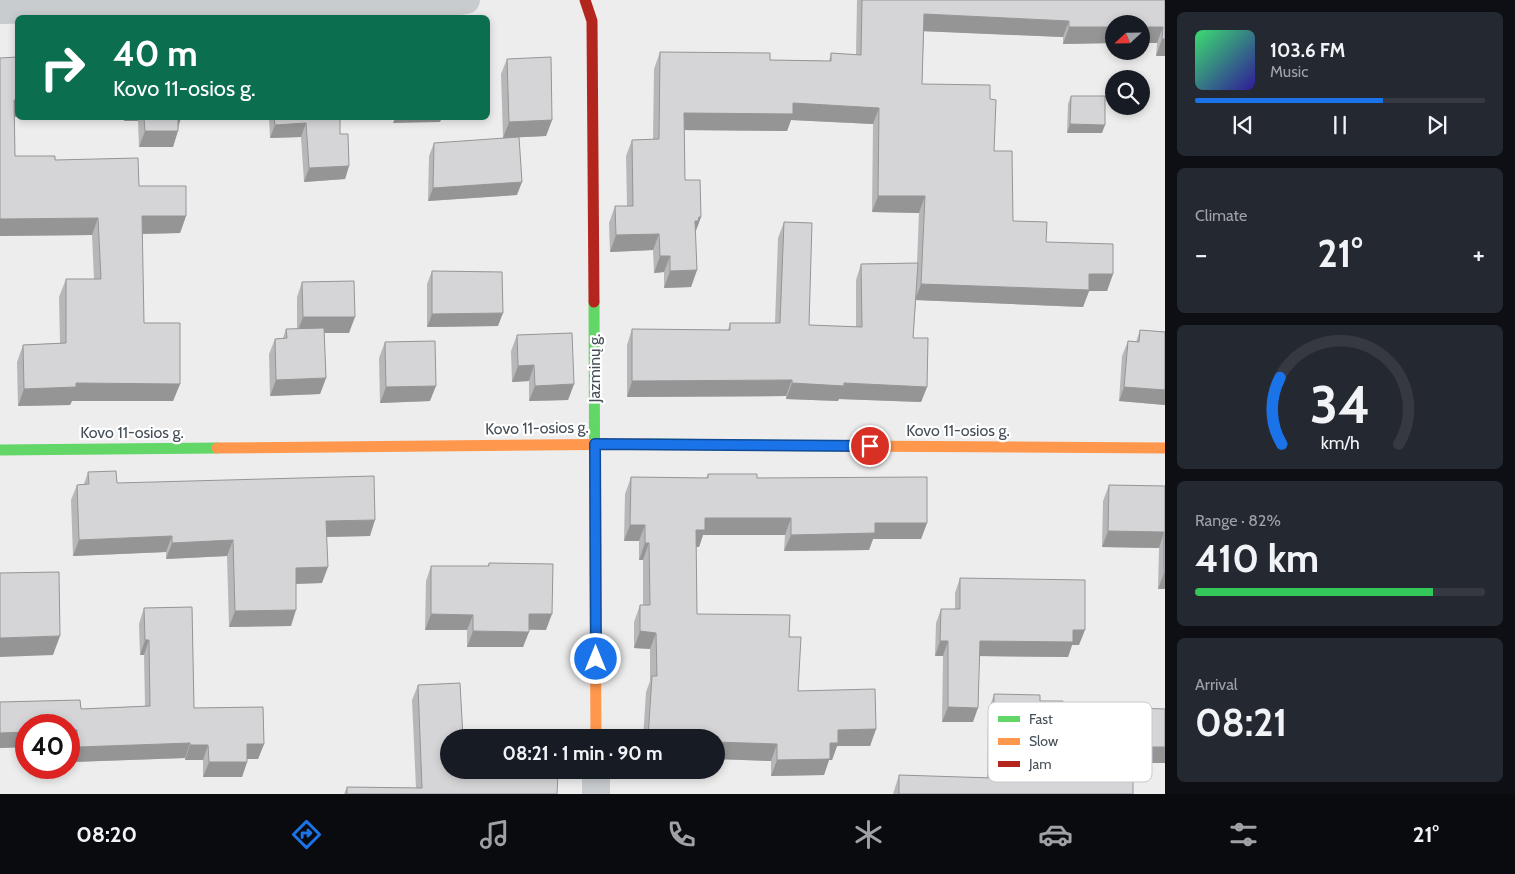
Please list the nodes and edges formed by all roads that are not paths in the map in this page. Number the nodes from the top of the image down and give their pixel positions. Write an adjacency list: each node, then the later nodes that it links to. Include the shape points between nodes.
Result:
1 (466, 0): 3 (street)
2 (585, 0): 5 (street, Jazminų g., via 592,21)
3 (342, 2): 4 (street)
4 (0, 10)
5 (595, 444): 6 (street, Kovo 11-osios g.); 7 (street, Kovo 11-osios g.); 8 (street, Jazminų g.)
6 (1165, 448)
7 (0, 450)
8 (596, 729)
9 (596, 779): 10 (street)
10 (596, 794)

